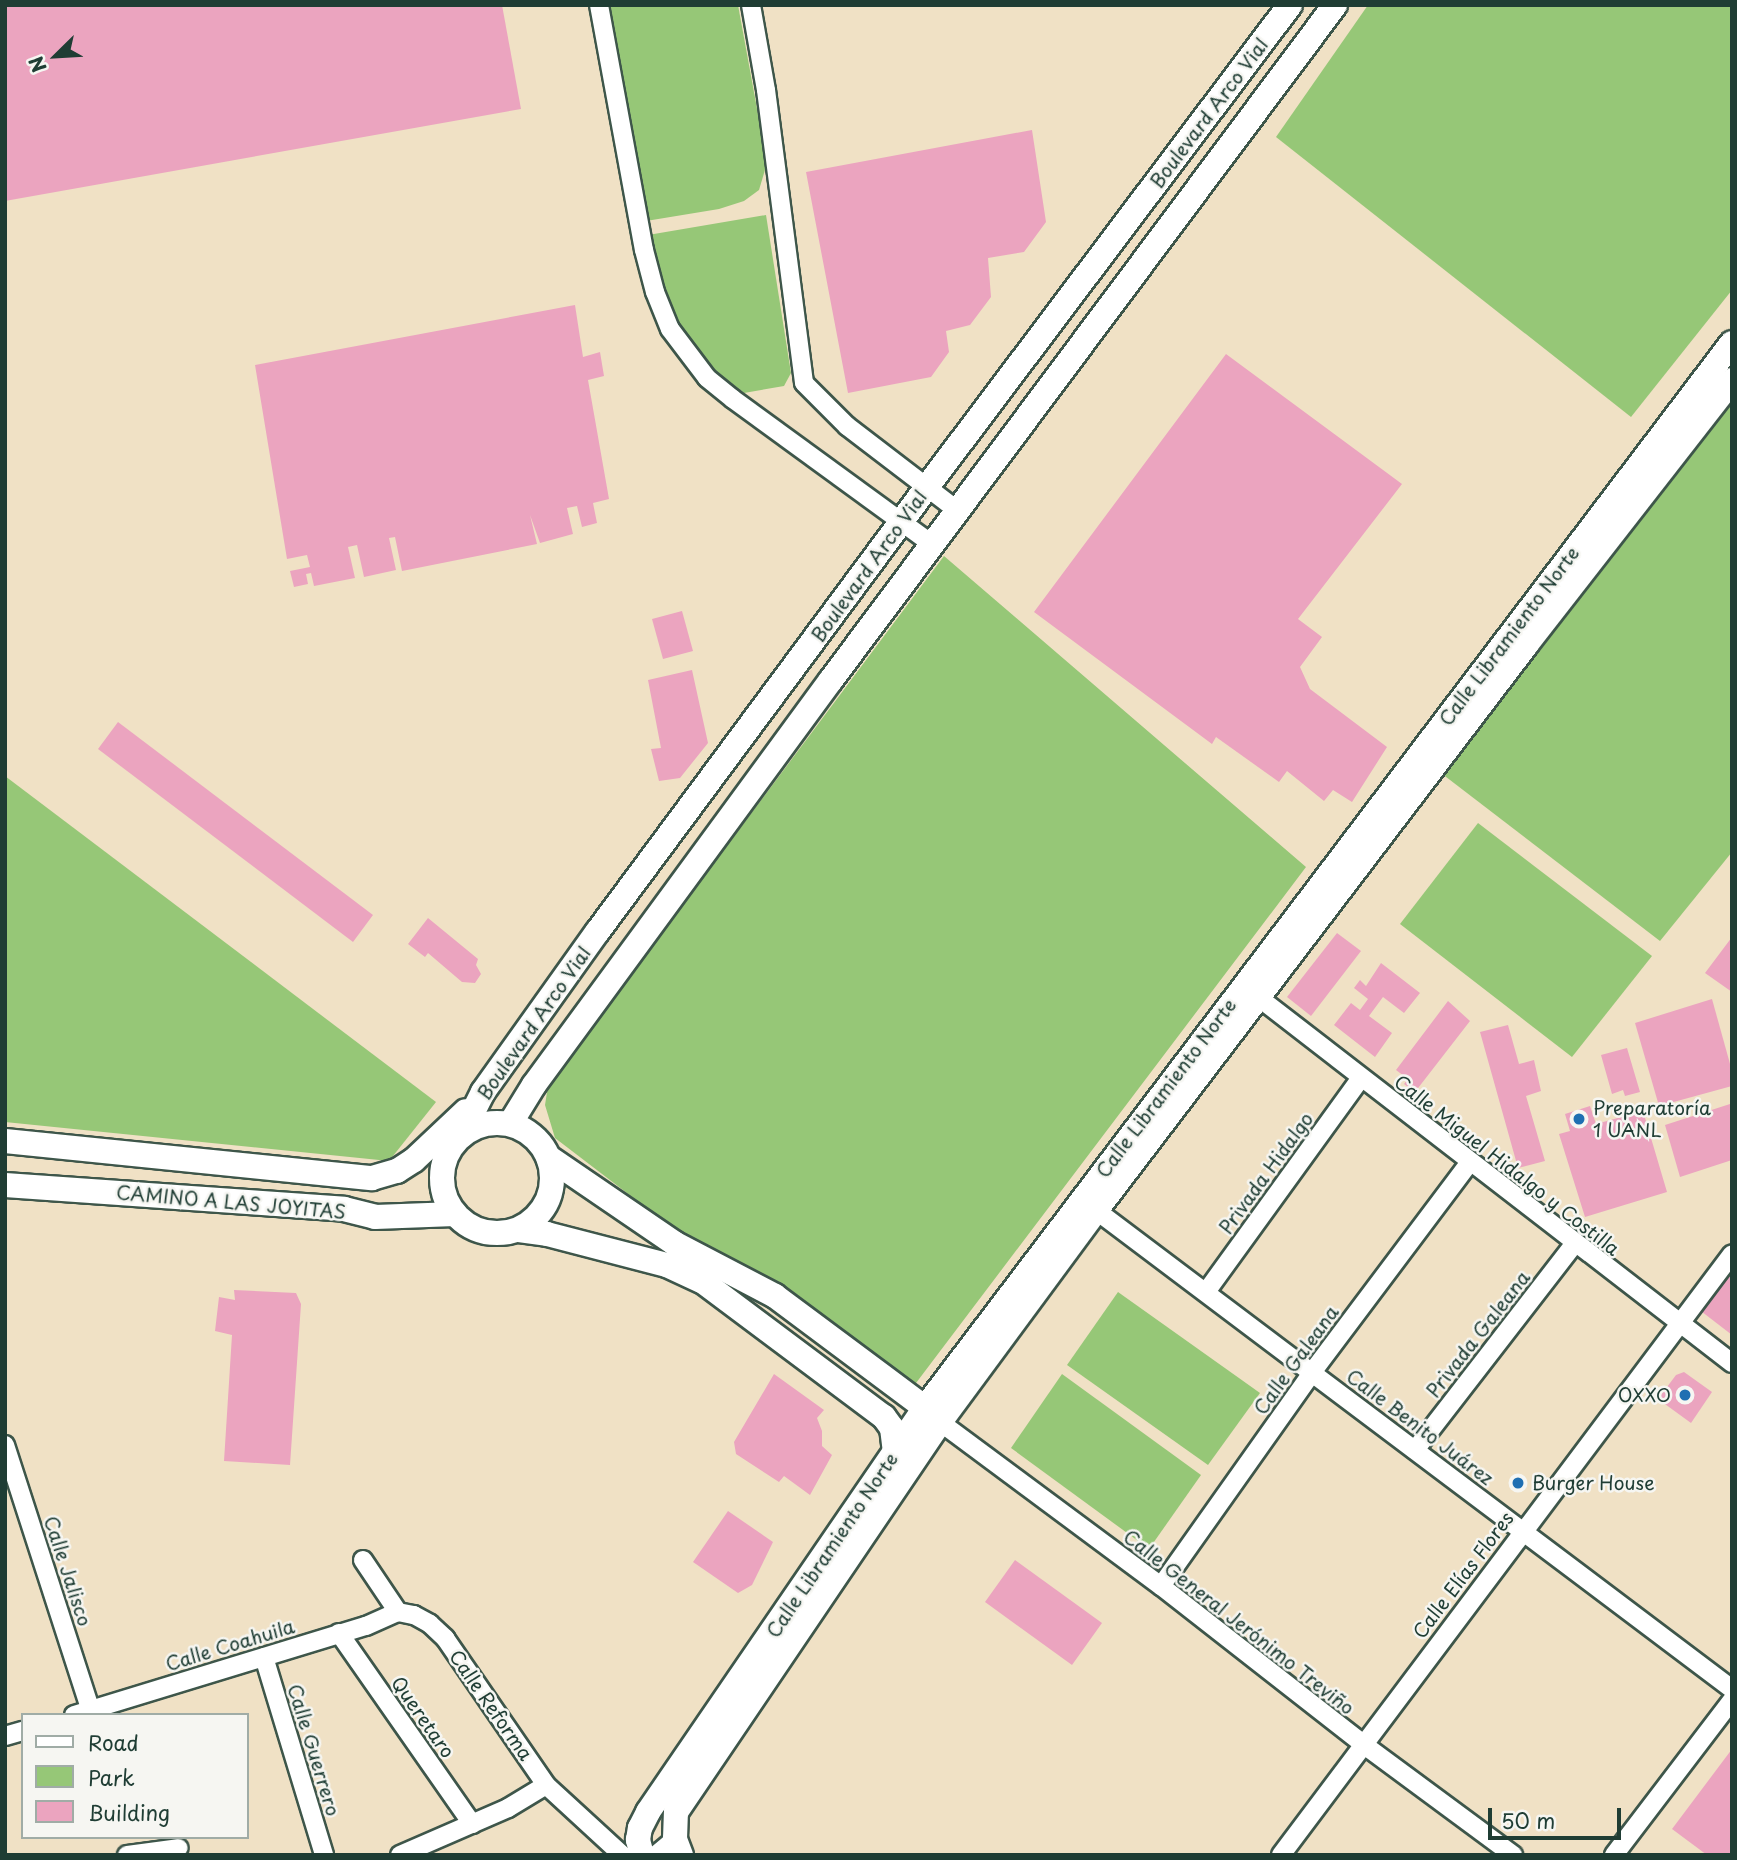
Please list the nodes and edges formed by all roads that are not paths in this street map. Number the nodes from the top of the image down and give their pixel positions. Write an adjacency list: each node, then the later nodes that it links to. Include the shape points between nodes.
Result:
1 (599, 5): 11 (street, via 644,250 654,292 670,329 707,378)
2 (751, 5): 9 (street, via 804,383 847,426)
3 (1290, 5): 5 (street, Boulevard Arco Vial)
4 (1335, 5): 6 (street, Boulevard Arco Vial)
5 (1265, 39): 6 (street); 9 (street, Boulevard Arco Vial)
6 (1294, 60): 10 (street, Boulevard Arco Vial)
7 (1732, 342): 8 (street, Calle Libramiento Norte)
8 (1727, 378): 13 (street, Calle Libramiento Norte, via 1623,504)
9 (927, 487): 10 (street); 11 (street, Boulevard Arco Vial)
10 (957, 510): 12 (street, Boulevard Arco Vial)
11 (901, 523): 12 (street); 15 (street, Boulevard Arco Vial)
12 (932, 544): 16 (street, Boulevard Arco Vial, via 534,1085)
13 (1251, 992): 14 (street, Calle Miguel Hidalgo y Costilla); 22 (street, Calle Libramiento Norte)
14 (1361, 1078): 20 (street, Calle Miguel Hidalgo y Costilla); 28 (street, Privada Hidalgo)
15 (483, 1092): 17 (street, Boulevard Arco Vial); 18 (street, via 414,1160 372,1178)
16 (510, 1124): 17 (street, via 492,1123); 19 (street, via 533,1136)
17 (461, 1136): 23 (street, via 443,1165 446,1200)
18 (5, 1141)
19 (548, 1157): 24 (street, via 551,1191 545,1207); 32 (street, via 674,1243 775,1296)
20 (1469, 1162): 25 (street, Calle Miguel Hidalgo y Costilla); 31 (street, Calle Galeana)
21 (5, 1185): 23 (street, CAMINO A LAS JOYITAS, via 344,1209 375,1217)
22 (1089, 1205): 28 (street, Calle Benito Juárez); 32 (street, Calle Libramiento Norte)
23 (455, 1214): 24 (street, via 468,1226 485,1232)
24 (519, 1230): 27 (street, via 667,1265)
25 (1574, 1243): 29 (street, Calle Miguel Hidalgo y Costilla); 34 (street, Privada Galeana)
26 (1732, 1254): 29 (street, Calle Elías Flores)
27 (702, 1281): 32 (street, via 754,1295); 35 (street, via 884,1417 892,1428)
28 (1206, 1292): 31 (street, Calle Benito Juárez)
29 (1679, 1324): 30 (street, Calle Miguel Hidalgo y Costilla); 36 (street, Calle Elías Flores)
30 (1732, 1363)
31 (1313, 1371): 34 (street, Calle Benito Juárez); 38 (street, Calle Galeana)
32 (932, 1415): 35 (street, Calle Libramiento Norte); 38 (street, Calle General Jerónimo Treviño); 50 (street, Calle Libramiento Norte, via 676,1812)
33 (5, 1445): 45 (street, Calle Jalisco)
34 (1415, 1450): 36 (street, Calle Benito Juárez)
35 (895, 1453): 52 (street, Calle Libramiento Norte, via 648,1812 638,1840)
36 (1522, 1531): 42 (street, Calle Benito Juárez); 46 (street, Calle Elías Flores)
37 (363, 1560): 39 (street)
38 (1161, 1586): 46 (street, Calle General Jerónimo Treviño)
39 (398, 1612): 40 (street, Calle Coahuila); 47 (street, Calle Reforma, via 422,1619 445,1638)
40 (339, 1633): 41 (street, Calle Coahuila); 48 (street, Queretaro)
41 (264, 1657): 44 (street, Calle Coahuila); 53 (street, Calle Guerrero)
42 (1732, 1689)
43 (1732, 1700): 59 (street)
44 (131, 1706): 45 (street, Calle Coahuila)
45 (86, 1713)
46 (1363, 1744): 57 (street, Calle Elías Flores); 58 (street, Calle General Jerónimo Treviño)
47 (546, 1785): 48 (street); 55 (street, Calle Reforma)
48 (472, 1824): 54 (street)
49 (178, 1847): 51 (street)
50 (678, 1847): 56 (street)
51 (134, 1850)
52 (642, 1854)
53 (324, 1855)
54 (400, 1855)
55 (622, 1855)
56 (656, 1855)
57 (1281, 1855)
58 (1513, 1855)
59 (1614, 1855)

